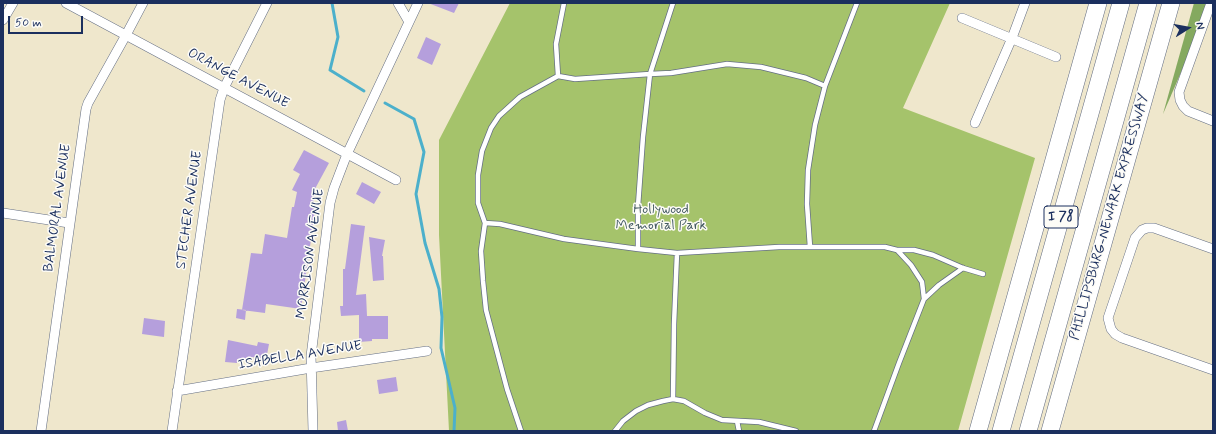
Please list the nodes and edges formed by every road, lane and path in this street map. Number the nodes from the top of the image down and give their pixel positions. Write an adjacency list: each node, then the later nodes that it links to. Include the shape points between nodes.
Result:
1 (13, 3): 17 (street)
2 (66, 3): 19 (street, ORANGE AVENUE)
3 (143, 3): 19 (street, BALMORAL AVENUE)
4 (267, 3): 25 (street, STECHER AVENUE)
5 (398, 3): 18 (street)
6 (418, 3): 18 (street, MORRISON AVENUE)
7 (564, 3): 23 (lane, via 556,44)
8 (673, 3): 22 (lane)
9 (857, 3): 24 (lane)
10 (1025, 3): 20 (street)
11 (1098, 3): 55 (highway, I 78)
12 (1122, 3): 56 (highway, I 78)
13 (1148, 3): 57 (highway, PHILLIPSBURG-NEWARK EXPRESSWAY / I 78)
14 (1171, 3): 58 (highway, PHILLIPSBURG-NEWARK EXPRESSWAY)
15 (1211, 3): 26 (street, via 1179,92 1180,100 1188,111)
16 (962, 18): 20 (street)
17 (3, 20)
18 (409, 22): 28 (street, MORRISON AVENUE)
19 (126, 35): 25 (street, ORANGE AVENUE); 31 (street, BALMORAL AVENUE, via 88,103)
20 (1012, 38): 21 (street); 27 (street)
21 (1056, 57)
22 (650, 74): 23 (lane, via 575,79); 24 (lane, via 727,64 760,67 806,78); 34 (lane, via 638,206)
23 (558, 76): 32 (lane, via 520,97 499,116 491,128 482,151 478,175 478,203)
24 (825, 86): 33 (lane, via 815,125 808,170)
25 (224, 88): 28 (street, ORANGE AVENUE); 44 (street, STECHER AVENUE)
26 (1213, 121)
27 (975, 123)
28 (347, 154): 29 (street, ORANGE AVENUE); 42 (street, MORRISON AVENUE, via 330,203 311,356)
29 (396, 180)
30 (3, 213): 31 (street)
31 (69, 223): 47 (street, BALMORAL AVENUE)
32 (485, 223): 34 (lane, via 564,239); 50 (lane, via 481,251 486,310)
33 (810, 247): 36 (lane, via 885,247); 37 (lane)
34 (638, 249): 37 (lane)
35 (1213, 249): 43 (street, via 1154,228 1142,230 1135,238 1108,318 1111,329 1122,338)
36 (897, 250): 38 (lane, via 914,250 933,255); 40 (lane, via 920,277)
37 (678, 253): 45 (lane)
38 (963, 268): 39 (lane); 40 (lane)
39 (983, 274)
40 (924, 299): 54 (lane)
41 (428, 351): 42 (street, ISABELLA AVENUE)
42 (312, 368): 44 (street, ISABELLA AVENUE); 49 (street, MORRISON AVENUE)
43 (1213, 370)
44 (177, 391): 48 (street, STECHER AVENUE)
45 (673, 399): 46 (lane, via 684,400 722,420); 51 (lane, via 636,411)
46 (737, 421): 52 (lane); 53 (lane, via 759,422)
47 (40, 431)
48 (172, 431)
49 (313, 431)
50 (521, 431)
51 (615, 431)
52 (739, 431)
53 (796, 431)
54 (874, 431)
55 (978, 431)
56 (1001, 431)
57 (1028, 431)
58 (1050, 431)

